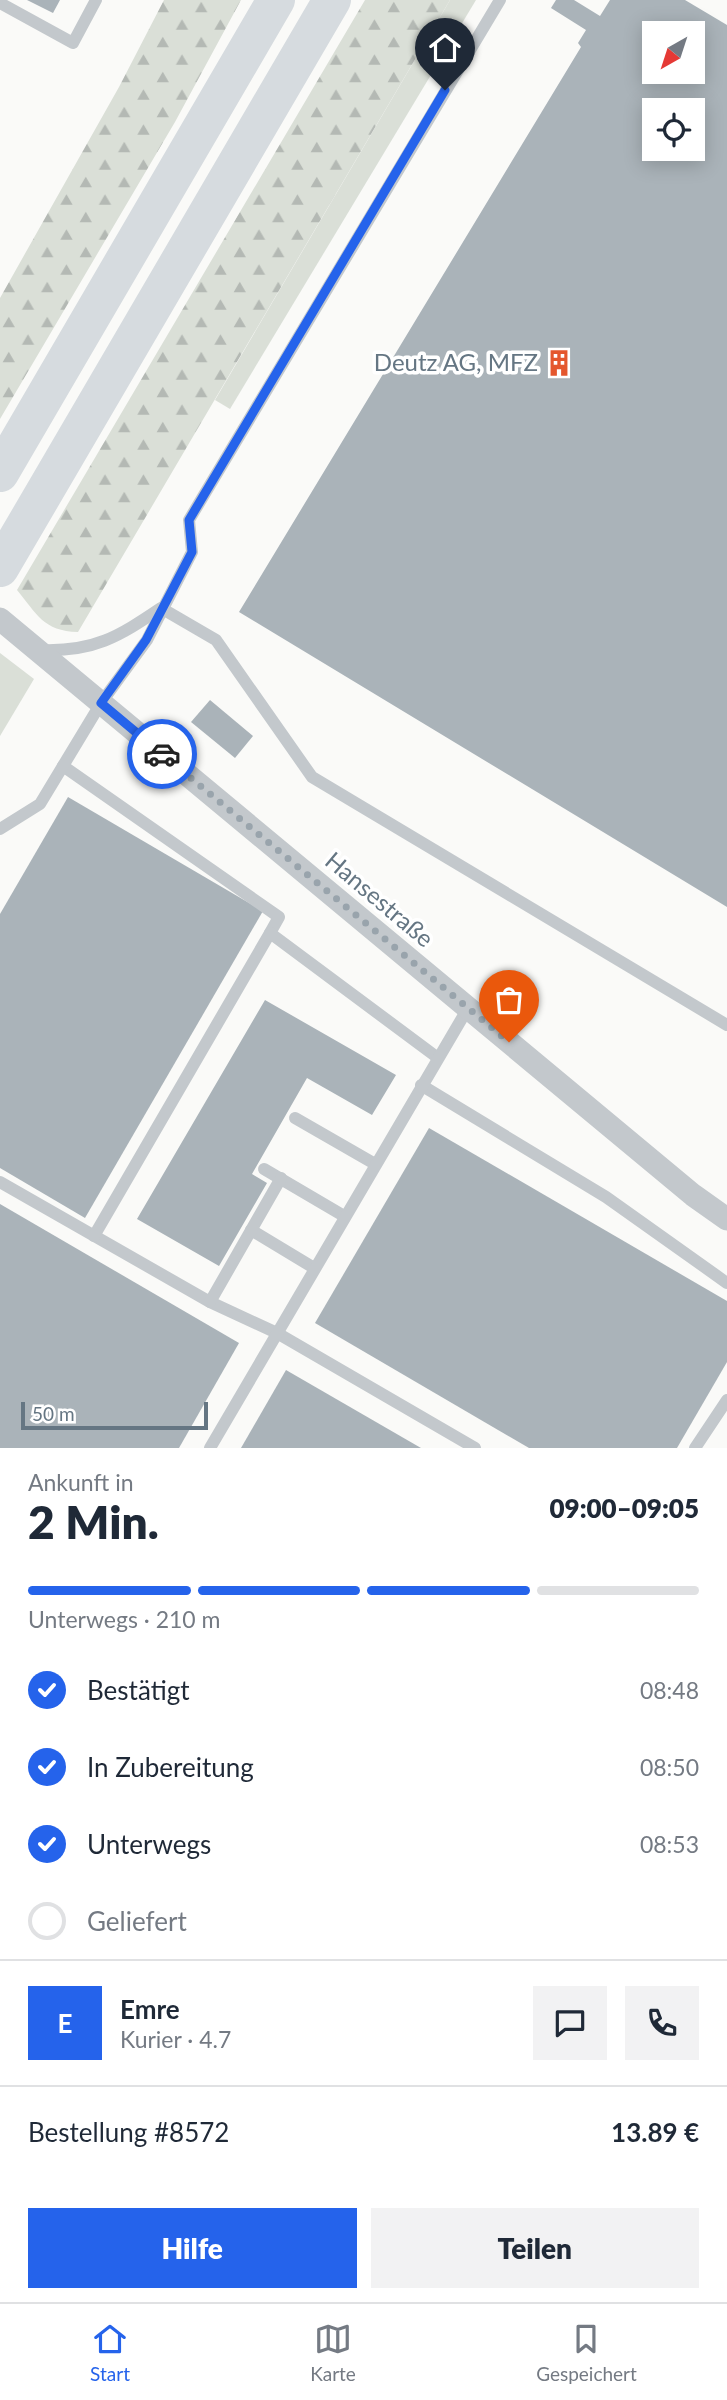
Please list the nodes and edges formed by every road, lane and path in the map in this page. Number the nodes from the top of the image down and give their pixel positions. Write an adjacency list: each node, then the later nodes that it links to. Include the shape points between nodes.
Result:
1 (96, 0): 5 (lane, via 73,43)
2 (275, 0): 6 (highway)
3 (332, 0): 7 (highway)
4 (500, 0): 8 (lane, via 189,520 192,552)
5 (0, 3)
6 (0, 473)
7 (8, 554)
8 (161, 608): 10 (lane, via 94,646 66,651); 11 (lane, via 146,640); 16 (lane, via 216,640 312,777)
9 (0, 619): 10 (street, Hansestraße)
10 (37, 649): 11 (street, Hansestraße)
11 (101, 703): 12 (lane); 15 (street, Hansestraße)
12 (63, 766): 13 (lane, via 40,804); 14 (lane, via 279,917)
13 (0, 829)
14 (270, 933): 17 (lane); 27 (lane)
15 (468, 1008): 17 (lane); 25 (street, Hansestraße)
16 (727, 1025)
17 (438, 1058): 18 (lane)
18 (421, 1085): 20 (lane); 29 (lane, via 606,1197)
19 (295, 1118): 20 (lane)
20 (375, 1164): 24 (lane)
21 (264, 1169): 22 (lane)
22 (281, 1178): 24 (lane); 26 (lane)
23 (0, 1182): 27 (lane)
24 (344, 1216): 28 (lane)
25 (727, 1219)
26 (251, 1230): 28 (lane); 30 (lane)
27 (94, 1236): 30 (lane)
28 (314, 1268): 31 (lane)
29 (727, 1283)
30 (210, 1302): 31 (lane)
31 (277, 1333): 33 (lane); 34 (lane)
32 (727, 1399): 35 (lane)
33 (210, 1448)
34 (475, 1448)
35 (695, 1448)

